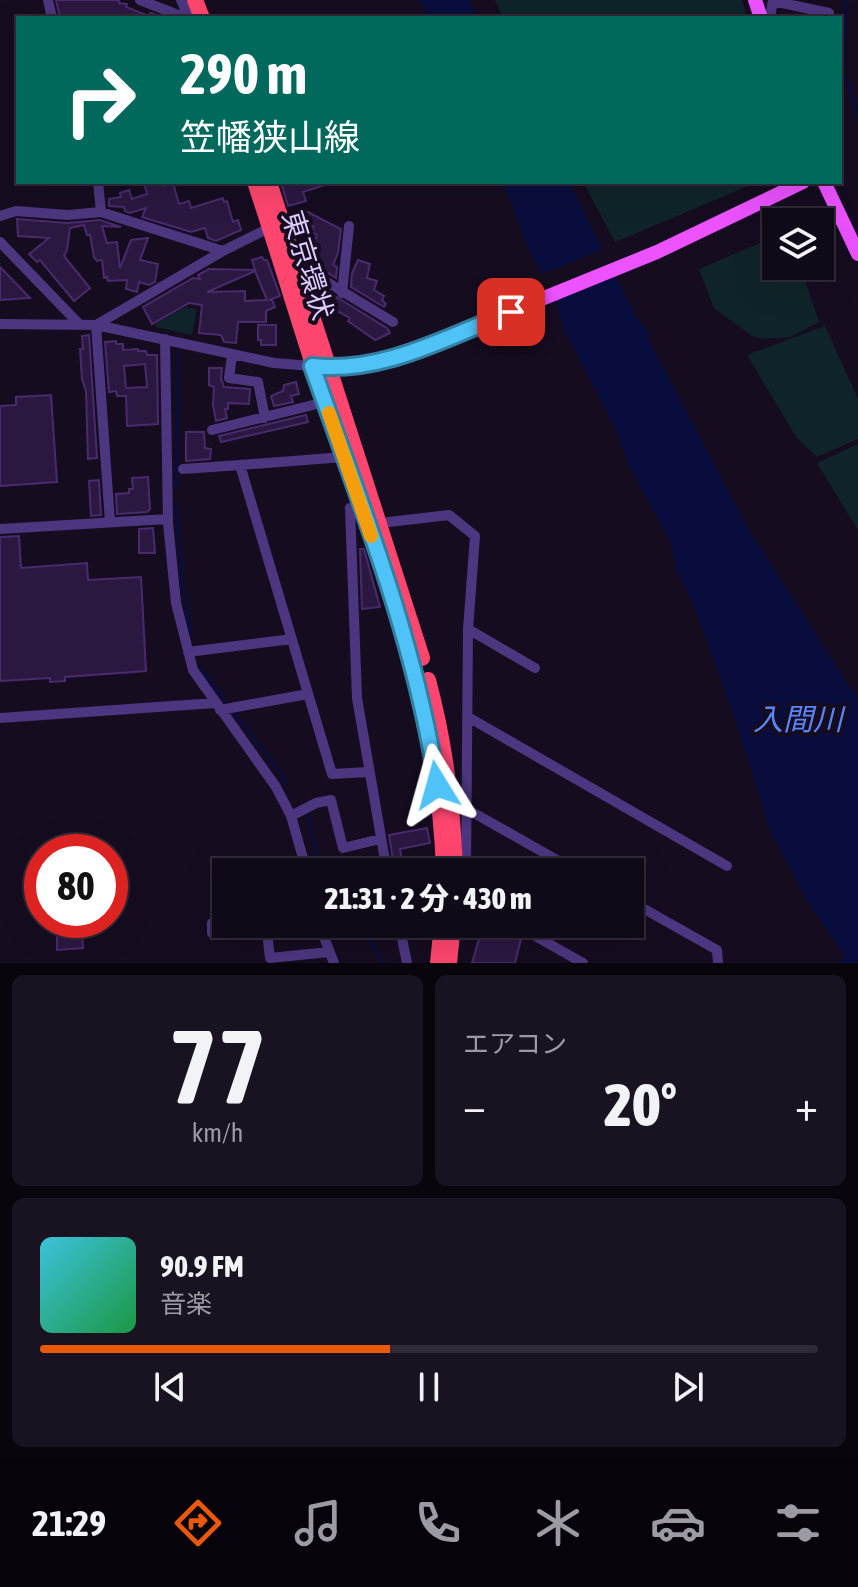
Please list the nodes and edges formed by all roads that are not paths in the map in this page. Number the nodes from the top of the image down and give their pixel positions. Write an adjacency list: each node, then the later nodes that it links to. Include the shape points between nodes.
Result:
1 (140, 0): 4 (street)
2 (773, 1): 3 (street)
3 (829, 13)
4 (182, 16)
5 (98, 184): 10 (street)
6 (256, 184): 12 (highway, 東京環状)
7 (269, 184): 12 (highway, 東京環状)
8 (799, 184): 26 (main road, via 657,252 423,347 371,364)
9 (825, 184): 16 (main road)
10 (101, 212): 11 (street, via 16,211); 15 (street)
11 (0, 216)
12 (276, 225): 15 (street); 17 (highway, 東京環状); 25 (highway, 東京環状)
13 (349, 226): 18 (street)
14 (0, 242): 21 (street)
15 (223, 251): 22 (street)
16 (858, 254)
17 (297, 264): 18 (street); 26 (highway, 東京環状)
18 (342, 293): 19 (street)
19 (393, 322)
20 (0, 324): 21 (street)
21 (80, 325): 22 (street)
22 (96, 325): 23 (street); 35 (street)
23 (165, 339): 24 (street); 34 (street)
24 (232, 355): 25 (street); 28 (street, via 229,378 258,382)
25 (312, 366): 26 (main road); 27 (highway, 東京環状)
26 (330, 368): 36 (highway, 東京環状)
27 (325, 402): 28 (street); 30 (highway, 東京環状)
28 (265, 418): 29 (street)
29 (212, 430)
30 (344, 457): 31 (street); 33 (highway, 東京環状)
31 (240, 465): 32 (street); 39 (street)
32 (183, 469)
33 (361, 506): 46 (street, via 350,508 357,698); 52 (highway, 東京環状, via 424,706)
34 (168, 519): 35 (street); 40 (street, via 176,603)
35 (110, 522): 37 (street)
36 (380, 523): 38 (street, via 449,515 475,536); 53 (highway, 東京環状, via 435,704)
37 (0, 529)
38 (468, 629): 41 (street); 44 (street)
39 (292, 639): 40 (street); 42 (street)
40 (188, 652): 43 (street)
41 (535, 668)
42 (308, 694): 43 (street); 46 (street, via 332,774)
43 (217, 707): 45 (street); 48 (street, via 256,756)
44 (468, 717): 47 (street); 56 (street)
45 (0, 718)
46 (368, 772): 49 (street)
47 (465, 808): 54 (street); 55 (street)
48 (291, 816): 49 (street, via 331,800 343,848); 50 (street)
49 (380, 839): 51 (street)
50 (303, 858)
51 (384, 858)
52 (443, 858)
53 (454, 858)
54 (466, 858)
55 (553, 858)
56 (727, 866)
57 (644, 909): 70 (street, via 717,950)
58 (268, 938): 64 (street, via 270,958)
59 (324, 938): 64 (street)
60 (402, 938): 66 (street)
61 (441, 938): 67 (highway)
62 (452, 938): 68 (highway)
63 (539, 938): 69 (street)
64 (329, 952): 65 (street)
65 (334, 963)
66 (407, 963)
67 (438, 963)
68 (449, 963)
69 (583, 963)
70 (718, 963)

